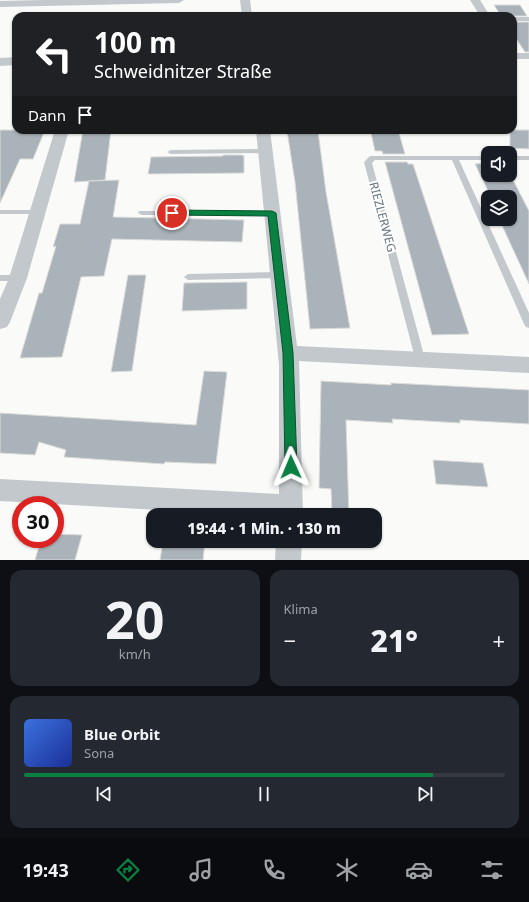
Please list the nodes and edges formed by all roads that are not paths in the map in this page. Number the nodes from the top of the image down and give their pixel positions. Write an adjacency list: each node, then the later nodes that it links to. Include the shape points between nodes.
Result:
1 (179, 0): 4 (street)
2 (246, 0): 5 (street)
3 (475, 0): 6 (street)
4 (0, 4)
5 (247, 12)
6 (482, 12)
7 (529, 18): 8 (lane)
8 (517, 19)
9 (517, 56): 10 (street)
10 (529, 56)
11 (0, 62): 12 (street)
12 (12, 62)
13 (61, 134): 22 (street)
14 (263, 134): 15 (street)
15 (265, 151): 16 (lane); 24 (street)
16 (170, 152)
17 (481, 158): 20 (lane, RIEZLERWEG)
18 (517, 158): 19 (lane)
19 (529, 158)
20 (456, 159): 30 (lane); 32 (lane, RIEZLERWEG, via 373,158 368,162)
21 (0, 212): 22 (lane)
22 (38, 212): 28 (street)
23 (142, 213): 24 (lane)
24 (272, 213): 25 (street)
25 (279, 275): 26 (lane); 31 (street)
26 (188, 277)
27 (0, 278): 28 (lane)
28 (18, 278): 29 (street)
29 (0, 322)
30 (529, 324)
31 (288, 353): 32 (street); 36 (street)
32 (420, 359): 33 (street)
33 (529, 365)
34 (0, 490): 35 (street)
35 (262, 508)
36 (291, 508)
37 (289, 548): 38 (street)
38 (288, 560)

